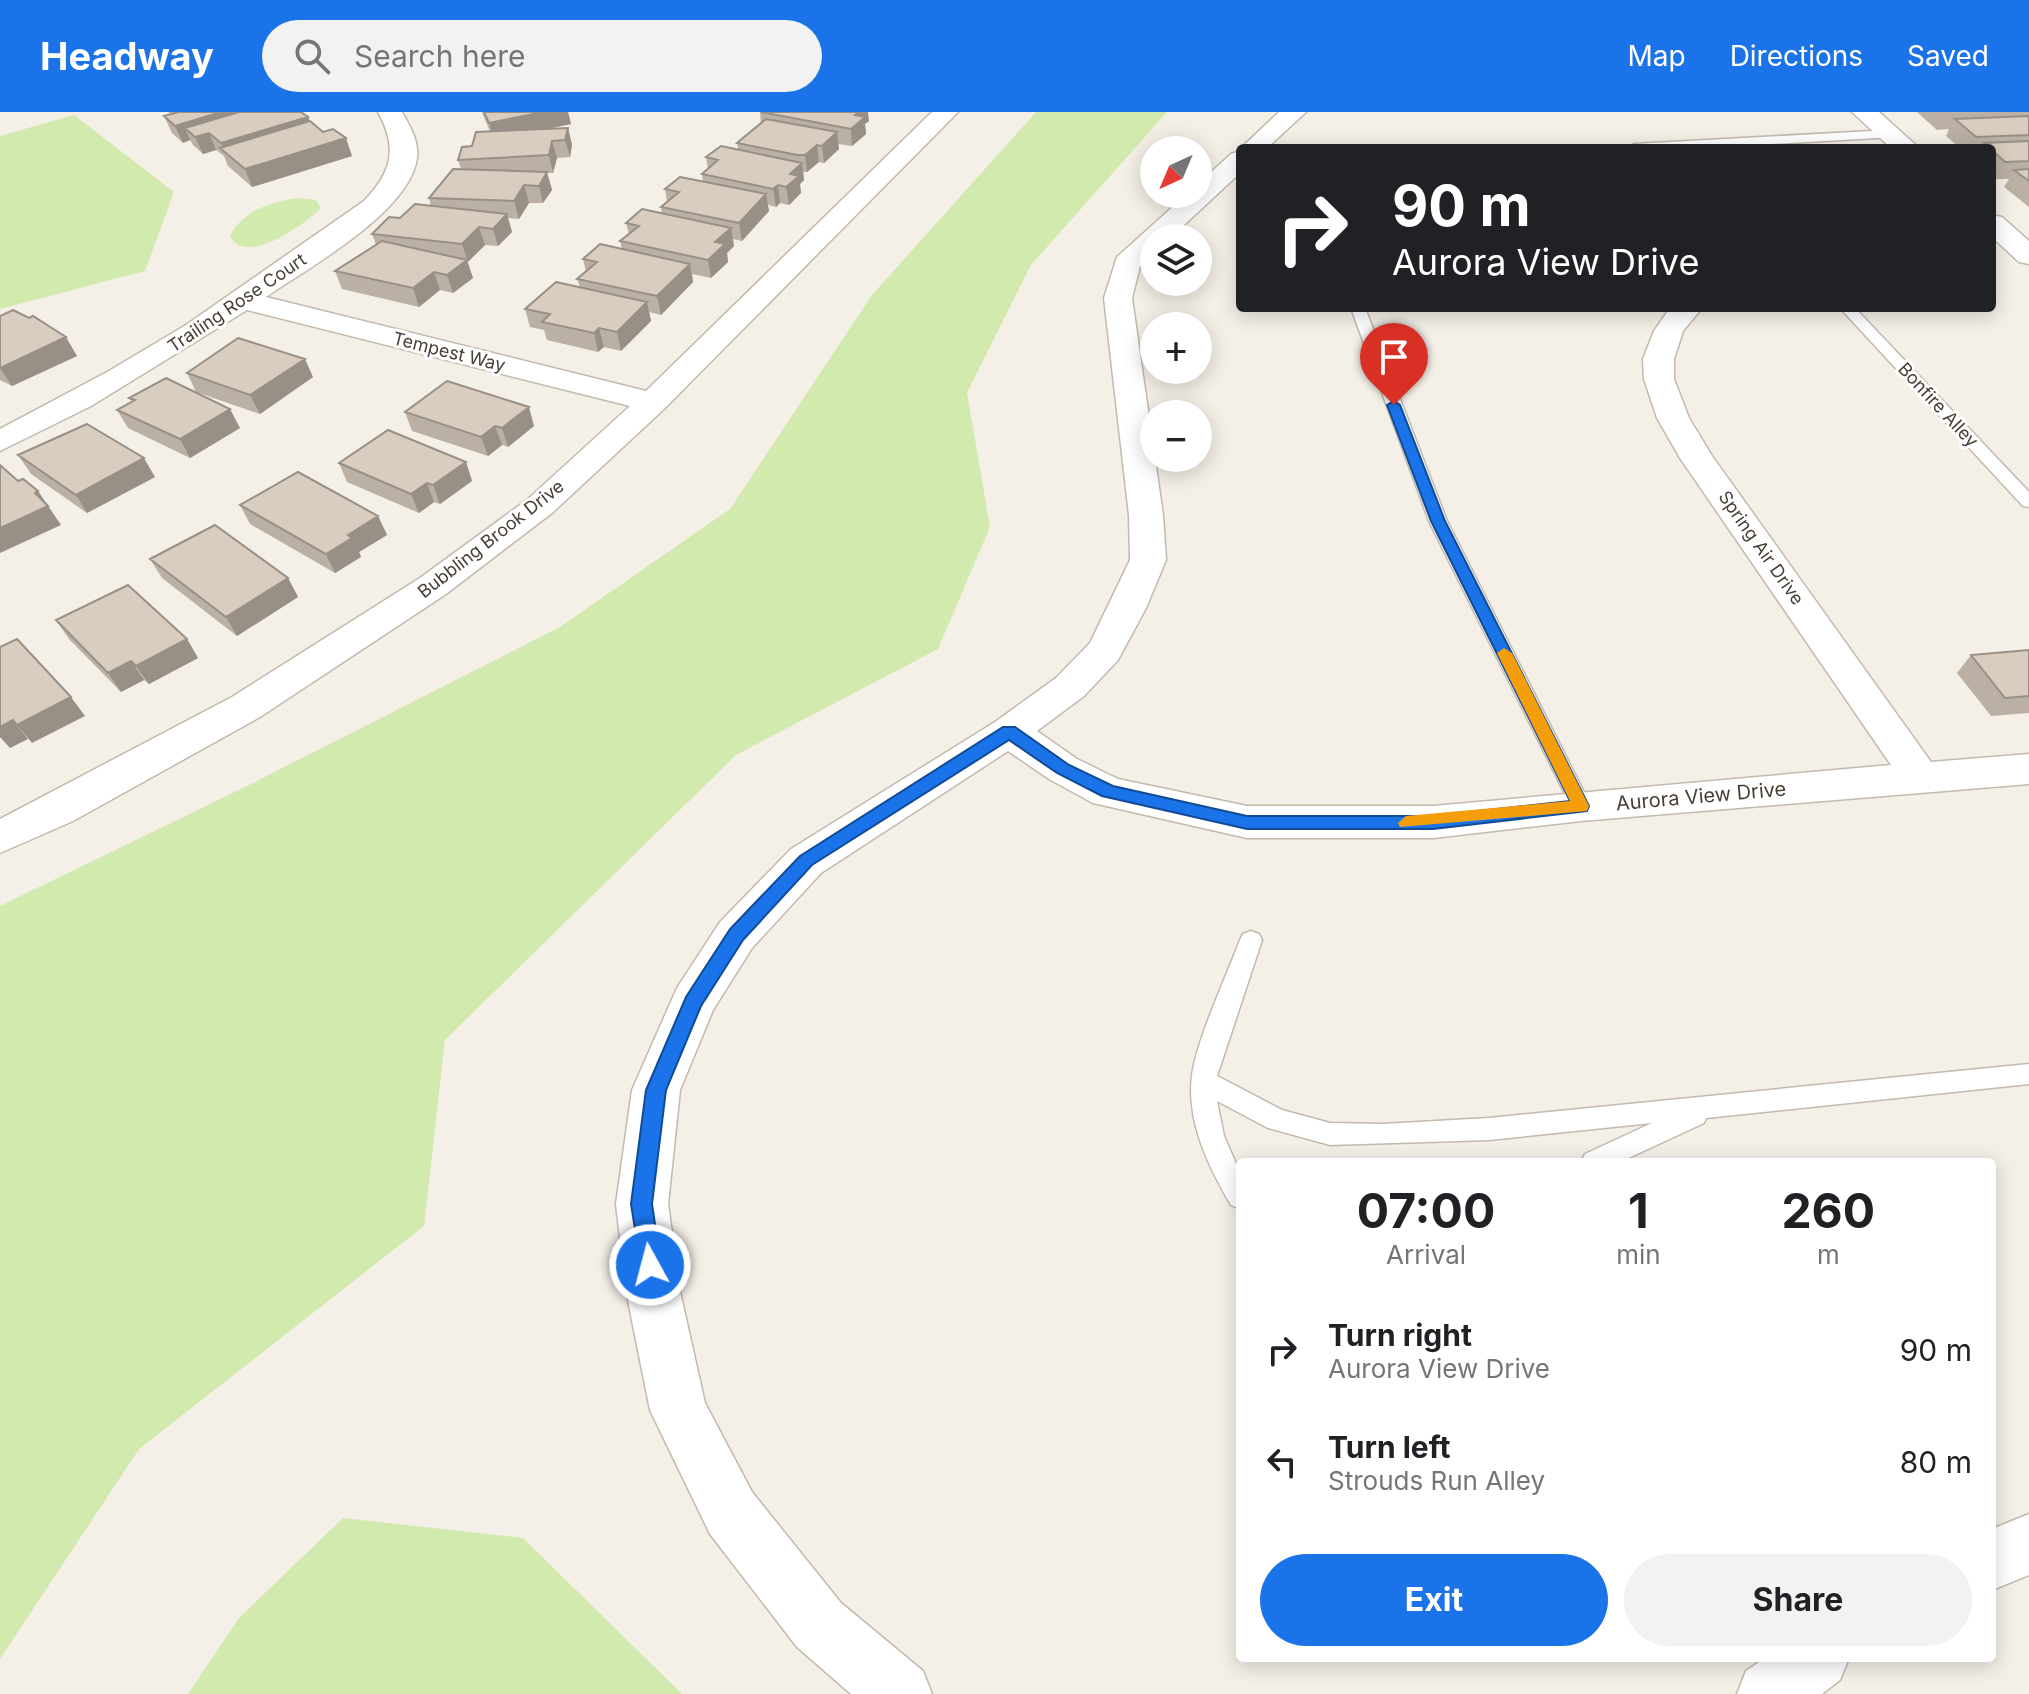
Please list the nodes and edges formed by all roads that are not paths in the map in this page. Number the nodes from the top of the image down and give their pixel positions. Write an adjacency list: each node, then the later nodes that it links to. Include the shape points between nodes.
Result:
1 (390, 112): 11 (street, Trailing Rose Court, via 404,135 402,168 370,211)
2 (946, 112): 15 (street, Bubbling Brook Drive)
3 (1294, 112): 6 (street)
4 (1864, 112): 5 (street)
5 (1898, 141): 7 (lane)
6 (1257, 144)
7 (1785, 144)
8 (1236, 163): 18 (street, via 1127,263 1118,298 1148,560 1105,651 1070,687)
9 (2004, 231): 10 (street)
10 (2029, 256)
11 (245, 301): 15 (street, Tempest Way); 16 (street, Trailing Rose Court, via 115,381)
12 (1360, 312): 21 (lane, via 1438,521)
13 (1683, 312): 20 (street, Spring Air Drive, via 1662,343 1658,376 1667,406)
14 (1851, 312): 17 (lane, Bonfire Alley)
15 (653, 402): 22 (street, Bubbling Brook Drive, via 540,506 433,586 246,707)
16 (0, 441)
17 (2029, 502)
18 (1009, 732): 21 (street, Aurora View Drive, via 1108,792 1247,822 1433,822); 32 (street, via 806,861 736,935 693,1002 656,1090 642,1204 654,1296 678,1410 731,1513 819,1625)
19 (2029, 769): 20 (street, Aurora View Drive)
20 (1920, 777): 21 (street, Aurora View Drive)
21 (1581, 806)
22 (0, 837)
23 (1251, 940): 25 (lane, via 1205,1069)
24 (2029, 1074): 26 (lane)
25 (1205, 1082): 26 (lane, via 1277,1120 1330,1134 1489,1129); 28 (lane, via 1204,1119)
26 (1709, 1108): 27 (lane)
27 (1603, 1158)
28 (1236, 1190)
29 (2029, 1544): 30 (street)
30 (1996, 1558)
31 (1813, 1662): 33 (street)
32 (900, 1694)
33 (1769, 1694)

